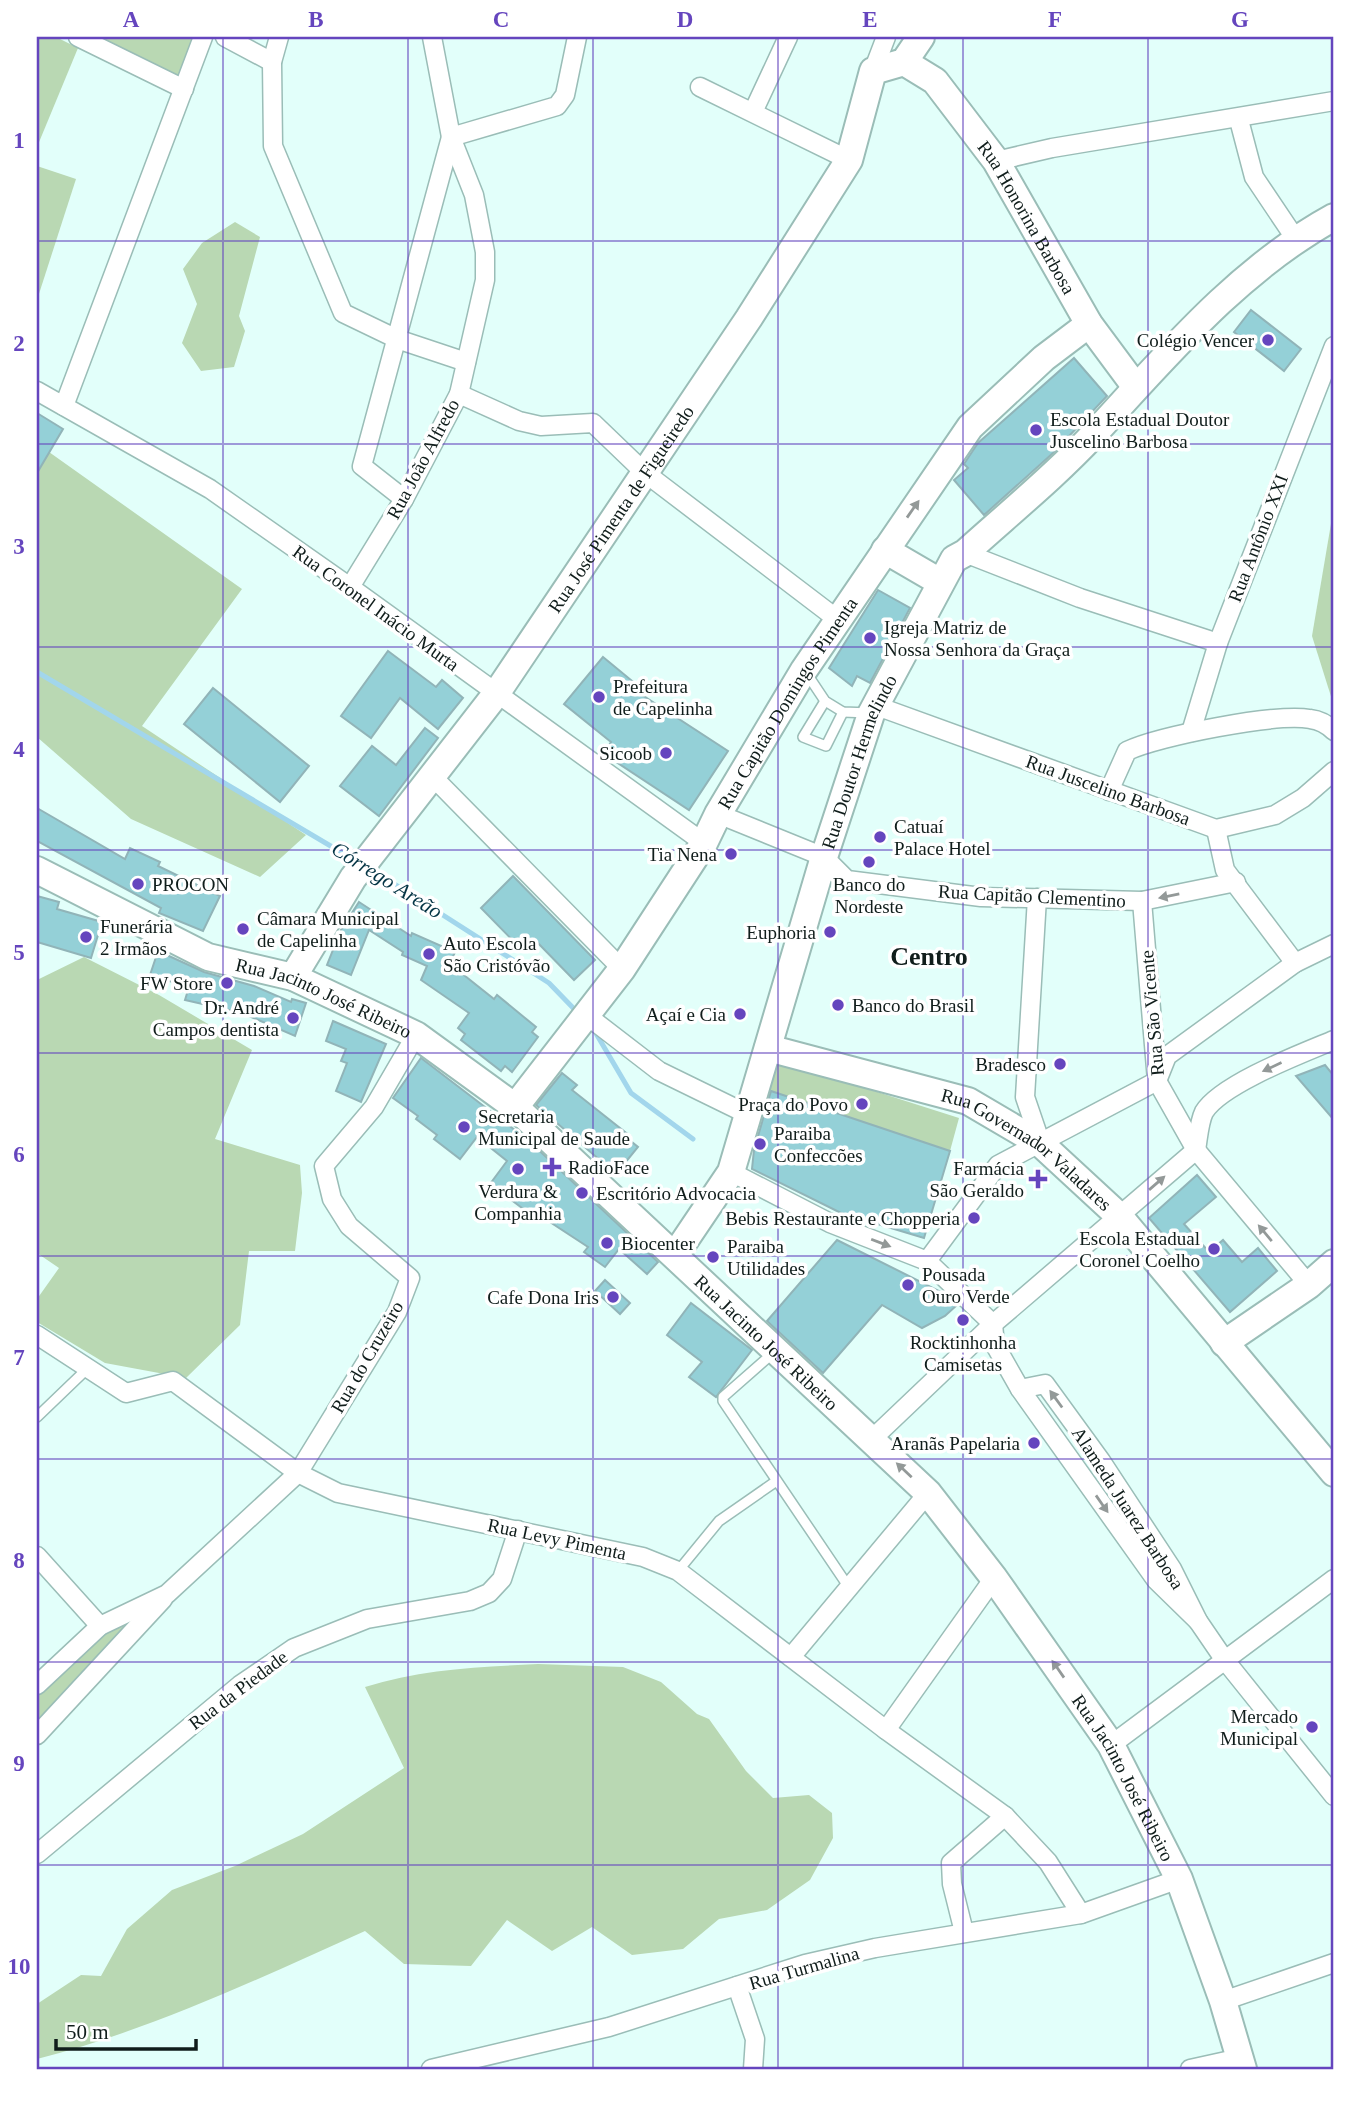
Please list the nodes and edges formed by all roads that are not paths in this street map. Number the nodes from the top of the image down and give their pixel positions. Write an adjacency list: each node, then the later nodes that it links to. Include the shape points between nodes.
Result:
1 (78, 37): 14 (street)
2 (203, 37): 14 (street)
3 (225, 37): 10 (street)
4 (279, 37): 10 (street)
5 (432, 37): 18 (street, Rua João Alfredo)
6 (577, 37): 18 (street, via 565,95 557,106)
7 (788, 37): 16 (street)
8 (886, 37): 12 (street)
9 (921, 37): 11 (street)
10 (272, 62): 24 (street, via 273,146 343,313)
11 (904, 62): 12 (street); 20 (street, Rua Honorina Barbosa, via 935,81)
12 (873, 71): 19 (street, Rua José Pimenta de Figueiredo)
13 (700, 87): 16 (street)
14 (184, 89): 30 (street)
15 (1334, 101): 17 (street)
16 (752, 111): 19 (street)
17 (1239, 120): 20 (street, via 1052,148); 22 (street, via 1254,177)
18 (451, 137): 24 (street); 26 (street, Rua João Alfredo, via 474,195 485,252 485,280)
19 (849, 160): 31 (street, Rua José Pimenta de Figueiredo)
20 (996, 161): 23 (street, Rua Honorina Barbosa)
21 (1334, 217): 22 (street, Rua Doutor Hermelindo)
22 (1295, 238): 27 (street, Rua Doutor Hermelindo, via 1260,265)
23 (1089, 324): 27 (street, Rua Honorina Barbosa); 33 (street, Rua Capitão Domingos Pimenta, one-way to 23, via 982,414)
24 (397, 339): 26 (street); 32 (street, via 362,466)
25 (1334, 346): 38 (street, Rua Antônio XXI)
26 (466, 362): 29 (street, Rua João Alfredo)
27 (1135, 386): 34 (street, Rua Doutor Hermelindo, via 1093,435)
28 (37, 391): 30 (street, Rua Coronel Inácio Murta)
29 (459, 394): 31 (street, via 541,426 593,423); 32 (street, Rua João Alfredo)
30 (64, 406): 36 (street, Rua Coronel Inácio Murta, via 210,489)
31 (644, 472): 37 (street); 40 (street, Rua José Pimenta de Figueiredo)
32 (404, 499): 36 (street, Rua João Alfredo)
33 (885, 550): 35 (street); 37 (street, Rua Capitão Domingos Pimenta)
34 (965, 552): 35 (street, Rua Doutor Hermelindo, via 954,559); 38 (street, via 1080,598)
35 (940, 582): 42 (street, Rua Doutor Hermelindo)
36 (350, 587): 40 (street, Rua Coronel Inácio Murta)
37 (838, 619): 39 (street, Rua Capitão Domingos Pimenta)
38 (1217, 643): 45 (street, Rua Antônio XXI)
39 (804, 670): 41 (lane); 49 (street, Rua Capitão Domingos Pimenta)
40 (496, 695): 47 (street, Rua José Pimenta de Figueiredo); 51 (street, Rua Coronel Inácio Murta)
41 (825, 701): 43 (lane); 43 (lane, via 803,737 826,746)
42 (872, 709): 43 (lane); 48 (street, Rua Juscelino Barbosa); 52 (street, Rua Doutor Hermelindo)
43 (844, 712)
44 (1334, 731): 45 (street, via 1310,719 1284,719)
45 (1191, 732): 48 (street, via 1127,751)
46 (1334, 771): 50 (street, Rua Juscelino Barbosa, via 1275,815)
47 (434, 778): 59 (street); 60 (street, Rua José Pimenta de Figueiredo, via 360,868)
48 (1109, 790): 50 (street, Rua Juscelino Barbosa)
49 (718, 814): 51 (street, Rua Capitão Domingos Pimenta); 52 (street, Rua Capitão Clementino)
50 (1216, 829): 54 (street, via 1225,870)
51 (704, 843): 59 (street, Rua Capitão Domingos Pimenta)
52 (824, 857): 55 (street, Rua Capitão Clementino, via 847,880 981,897); 64 (street, Rua Doutor Hermelindo)
53 (37, 870): 60 (street, Rua Jacinto José Ribeiro, via 208,957)
54 (1236, 882): 56 (street, Rua Capitão Clementino, one-way to 56); 58 (street)
55 (1037, 898): 56 (street, Rua Capitão Clementino); 68 (street, via 1025,1097)
56 (1142, 901): 65 (street, Rua São Vicente)
57 (1334, 944): 58 (street)
58 (1295, 963): 65 (street, via 1167,1056)
59 (622, 969): 61 (street, Rua Capitão Domingos Pimenta)
60 (293, 977): 62 (street, Rua Jacinto José Ribeiro)
61 (582, 1019): 66 (street, Rua Capitão Domingos Pimenta); 67 (street, via 659,1071)
62 (416, 1035): 66 (street, Rua Jacinto José Ribeiro); 85 (street, Rua do Cruzeiro, via 374,1107 324,1166 332,1199 349,1226 410,1278 397,1312)
63 (1334, 1040): 69 (street, one-way to 69, via 1266,1069 1213,1102 1204,1114)
64 (768, 1048): 67 (street, Rua Doutor Hermelindo); 68 (street, Rua Governador Valadares, via 968,1101)
65 (1157, 1081): 68 (street); 69 (street, Rua São Vicente)
66 (515, 1107): 72 (street, Rua Jacinto José Ribeiro)
67 (747, 1114): 70 (street, Rua Doutor Hermelindo)
68 (1041, 1144): 71 (street, Rua Governador Valadares); 73 (street, via 998,1165)
69 (1196, 1150): 71 (street, one-way to 69); 75 (street, Rua São Vicente, one-way to 69)
70 (731, 1172): 72 (street, Rua Doutor Hermelindo); 73 (street, one-way to 73, via 830,1223)
71 (1119, 1216): 76 (street); 78 (street, Rua Governador Valadares)
72 (675, 1255): 79 (street, Rua Jacinto José Ribeiro)
73 (927, 1261): 76 (street)
74 (1334, 1263): 75 (street)
75 (1309, 1285): 78 (street)
76 (993, 1324): 81 (street, Alameda Juarez Barbosa, via 995,1345); 83 (street)
77 (37, 1335): 80 (street)
78 (1224, 1343): 86 (street, Rua Governador Valadares)
79 (777, 1349): 83 (street, Rua Jacinto José Ribeiro); 88 (lane, via 723,1396)
80 (88, 1368): 82 (lane); 85 (street, Rua Levy Pimenta, via 126,1393 173,1381)
81 (1020, 1389): 84 (street, Alameda Juarez Barbosa, one-way to 81, via 1045,1384); 87 (street, Alameda Juarez Barbosa)
82 (37, 1417)
83 (870, 1441): 89 (street, Rua Jacinto José Ribeiro, one-way to 83)
84 (1101, 1461): 87 (street); 97 (street, Alameda Juarez Barbosa, via 1172,1569)
85 (298, 1473): 90 (street, Rua Levy Pimenta, via 338,1493); 96 (street, Rua do Cruzeiro)
86 (1334, 1473)
87 (1081, 1475): 97 (street, Alameda Juarez Barbosa, one-way to 97, via 1156,1580)
88 (775, 1482): 92 (lane, via 719,1521); 95 (lane)
89 (928, 1493): 93 (street, Rua Jacinto José Ribeiro); 95 (street)
90 (518, 1530): 92 (street, Rua Levy Pimenta, via 643,1557); 107 (street, Rua da Piedade, via 502,1579 489,1593 470,1601 367,1619 294,1648 240,1685)
91 (37, 1556): 98 (street)
92 (678, 1571): 99 (street, Rua Levy Pimenta)
93 (994, 1578): 102 (street); 104 (street, Rua Jacinto José Ribeiro, one-way to 93)
94 (1334, 1579): 100 (street)
95 (850, 1589): 99 (street)
96 (167, 1594): 98 (street, Rua do Cruzeiro); 103 (street, Rua do Cruzeiro)
97 (1198, 1621): 100 (street)
98 (100, 1626): 101 (street, Rua do Cruzeiro)
99 (791, 1657): 102 (street, Rua Levy Pimenta)
100 (1224, 1659): 104 (street); 105 (street)
101 (37, 1685)
102 (886, 1730): 106 (street, Rua Levy Pimenta)
103 (37, 1735)
104 (1111, 1745): 108 (street, Rua Jacinto José Ribeiro)
105 (1334, 1796)
106 (1005, 1816): 109 (street, Rua Levy Pimenta, via 1048,1861); 110 (street, via 951,1863 951,1884)
107 (37, 1854)
108 (1179, 1879): 109 (street, Rua Turmalina); 113 (street, Rua Jacinto José Ribeiro)
109 (1081, 1914): 110 (street, Rua Turmalina)
110 (964, 1932): 112 (street, Rua Turmalina, via 863,1951)
111 (1334, 1963): 113 (street)
112 (737, 1986): 115 (street, Rua Turmalina, via 609,2027); 116 (street, via 755,2039)
113 (1223, 2001): 114 (street, Rua Jacinto José Ribeiro)
114 (1242, 2064): 117 (street)
115 (430, 2069)
116 (753, 2069)
117 (1190, 2069)

